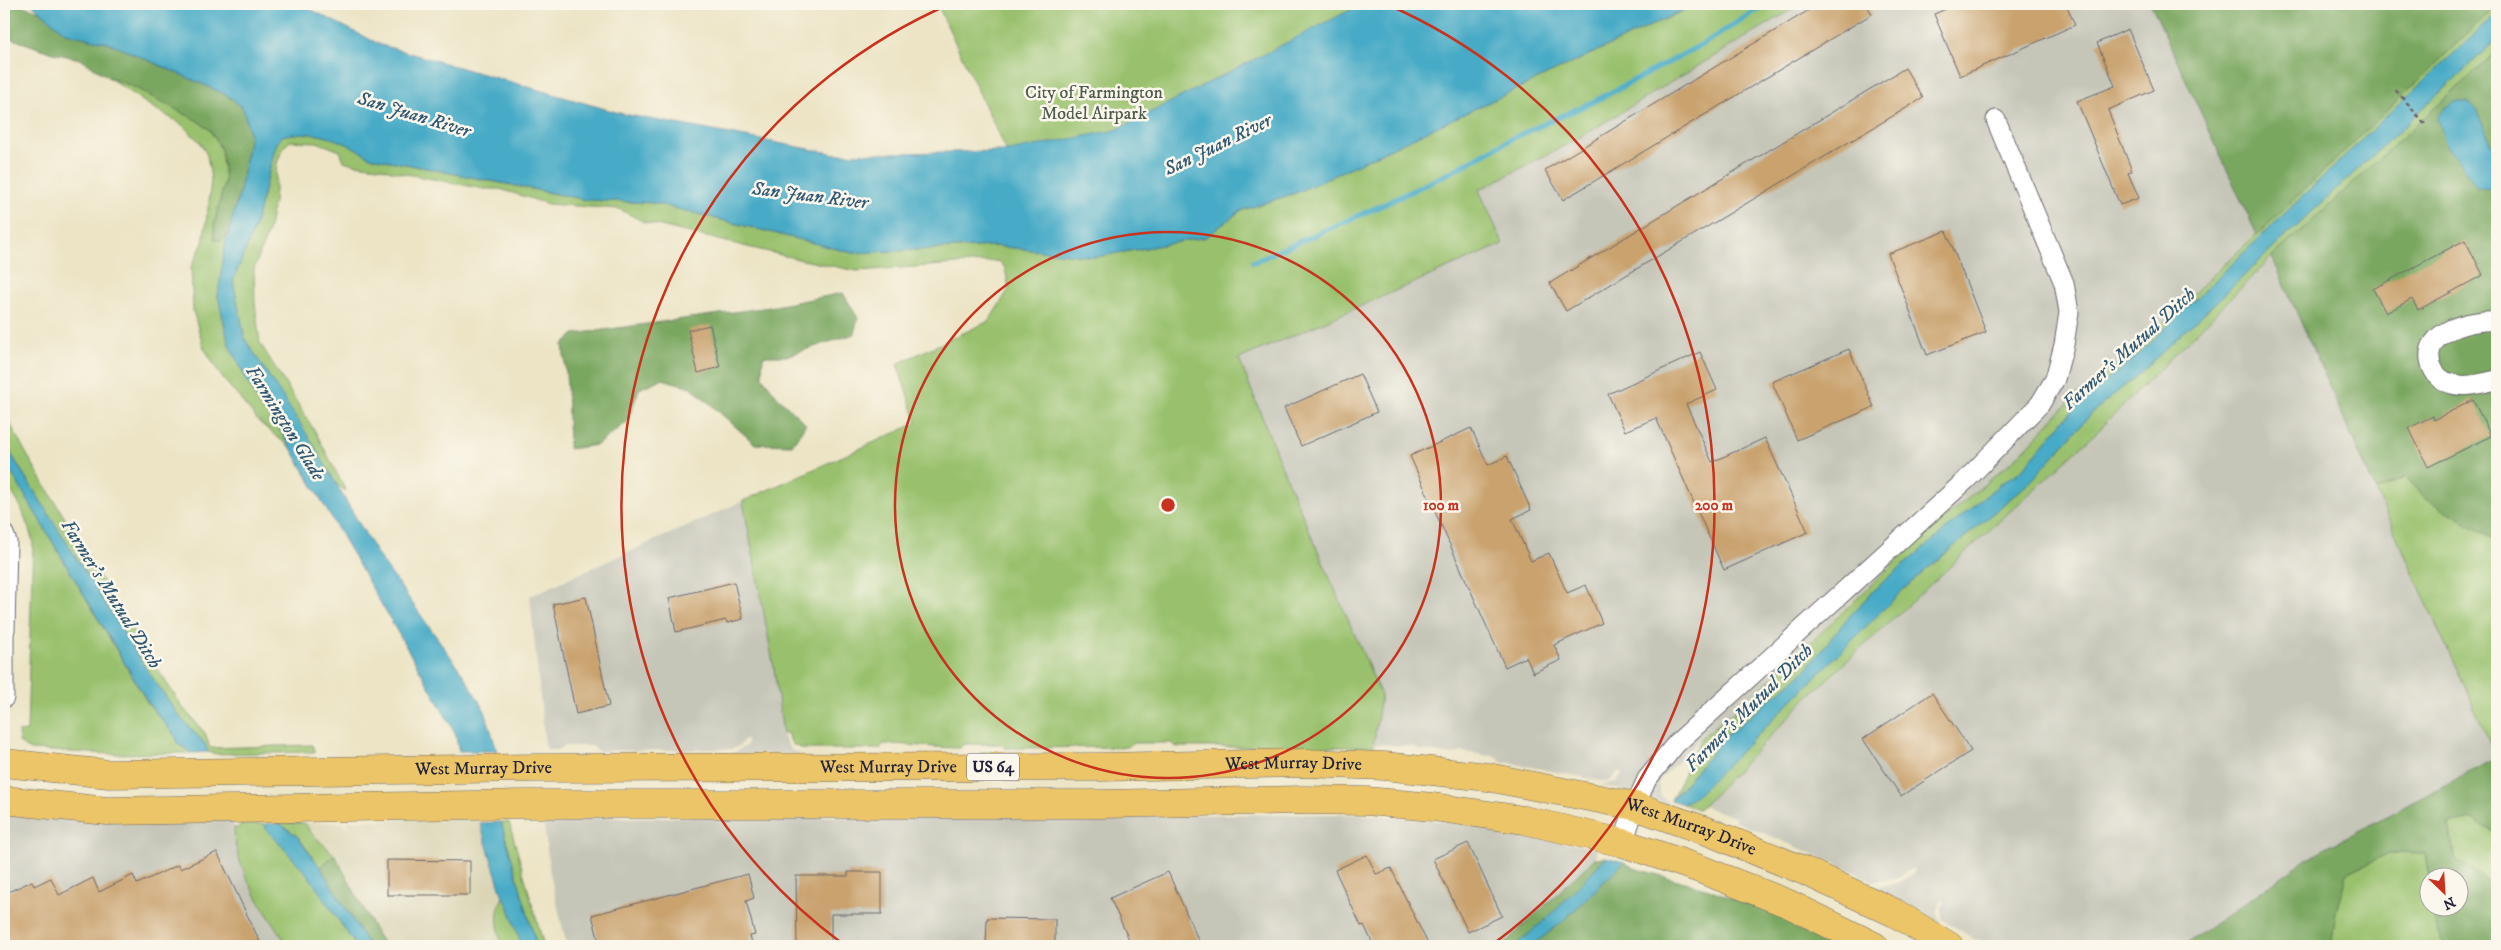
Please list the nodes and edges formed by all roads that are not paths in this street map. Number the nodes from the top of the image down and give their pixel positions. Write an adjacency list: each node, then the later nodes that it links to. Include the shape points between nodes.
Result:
1 (1996, 120): 10 (lane, via 2064,284 2069,312 2055,379 2040,404 1966,480 1676,744 1647,780)
2 (2497, 321): 3 (lane, via 2484,320 2458,326 2441,335 2432,345 2429,358 2433,372 2452,384 2466,386)
3 (2497, 380)
4 (4, 534): 5 (lane, via 7,542)
5 (5, 576): 6 (lane)
6 (4, 630): 7 (lane)
7 (4, 698)
8 (4, 763): 10 (highway, West Murray Drive / US 64, via 109,774 1305,763 1384,766 1488,777)
9 (4, 800): 11 (highway, West Murray Drive / US 64, via 107,811 524,804 1357,801 1486,814)
10 (1634, 806): 11 (lane); 13 (highway, West Murray Drive / US 64, via 1805,870 1896,913)
11 (1623, 842): 12 (highway, West Murray Drive / US 64, via 1790,904)
12 (1874, 946)
13 (1949, 946)

